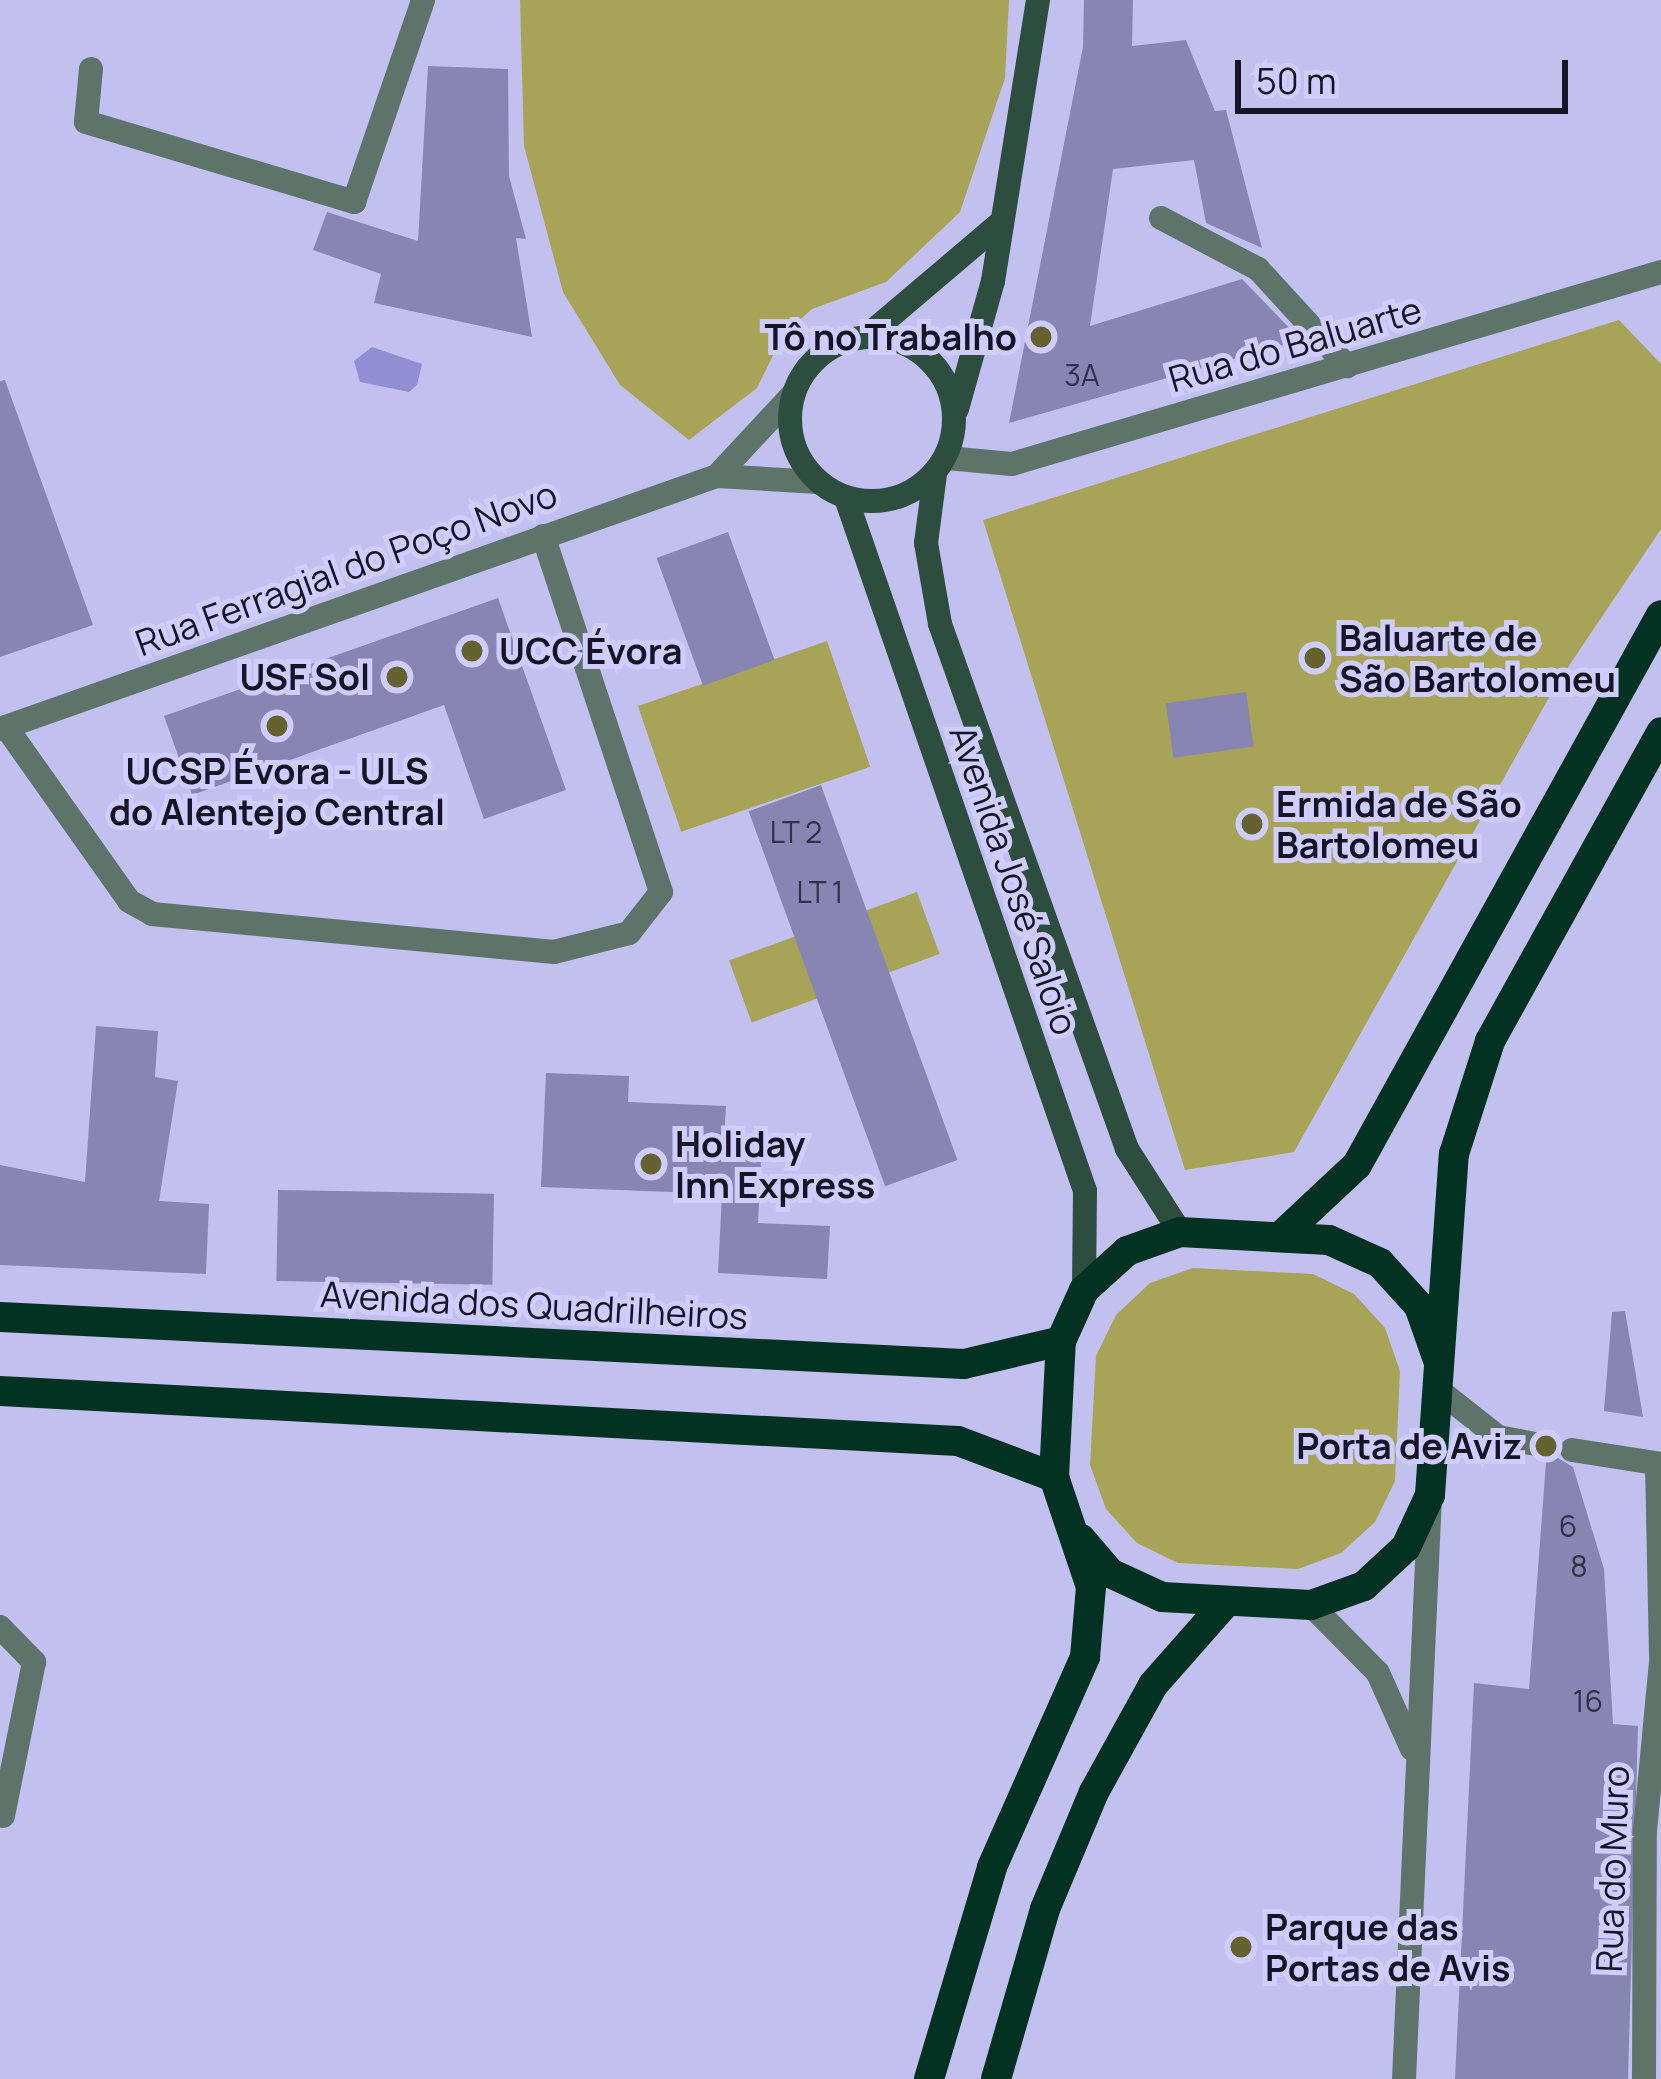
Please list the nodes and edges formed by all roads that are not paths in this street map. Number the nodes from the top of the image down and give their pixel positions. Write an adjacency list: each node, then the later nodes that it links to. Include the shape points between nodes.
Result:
1 (423, 0): 3 (street, via 354,202 86,122)
2 (1038, 0): 5 (main road)
3 (91, 69)
4 (1161, 218): 8 (street, via 1258,269)
5 (998, 225): 7 (main road); 10 (main road, via 993,281)
6 (1661, 272): 8 (street, Rua do Baluarte)
7 (867, 336): 9 (main road, via 836,344); 10 (main road, via 927,357)
8 (1347, 366): 11 (street, Rua do Baluarte, via 1012,464)
9 (794, 392): 12 (street); 13 (main road, via 798,456)
10 (955, 414): 11 (main road)
11 (941, 466): 14 (main road, via 909,494); 19 (main road, Avenida José Saloio, via 926,543 940,624 1127,1149)
12 (717, 476): 13 (street); 15 (street, Rua Ferragial do Poço Novo)
13 (818, 482): 14 (main road)
14 (846, 498): 21 (main road, Avenida José Saloio, via 1085,1190)
15 (543, 536): 17 (street, Rua Ferragial do Poço Novo); 17 (street, via 661,892 629,933 554,952 152,914 128,901)
16 (1661, 615): 20 (main road, via 1357,1165)
17 (3, 728)
18 (1661, 731): 24 (main road, via 1490,1042 1454,1154)
19 (1180, 1232): 20 (main road); 21 (main road, via 1127,1251)
20 (1280, 1237): 24 (main road, via 1329,1240 1381,1263 1419,1306)
21 (1084, 1290): 23 (main road)
22 (0, 1317): 23 (main road, Avenida dos Quadrilheiros, via 964,1364)
23 (1060, 1341): 29 (main road)
24 (1437, 1374): 26 (street, via 1498,1437); 30 (main road)
25 (0, 1391): 29 (main road, via 958,1441)
26 (1546, 1446)
27 (1572, 1450): 28 (street)
28 (1659, 1464): 35 (street, Rua do Muro)
29 (1054, 1477): 31 (main road)
30 (1430, 1496): 33 (main road, via 1392,1560 1364,1586); 36 (street, via 1430,1630)
31 (1073, 1531): 32 (main road, via 1111,1573 1162,1597); 38 (main road, via 1091,1587 1085,1657 992,1867)
32 (1227, 1601): 33 (main road); 39 (main road, via 1153,1685 1094,1792 1045,1909)
33 (1311, 1604): 36 (street, via 1378,1673)
34 (0, 1628): 37 (street, via 34,1662)
35 (1661, 1659): 41 (street, Rua do Muro, via 1645,1831)
36 (1413, 1751): 40 (street)
37 (4, 1816)
38 (929, 2079)
39 (996, 2079)
40 (1404, 2079)
41 (1644, 2079)

